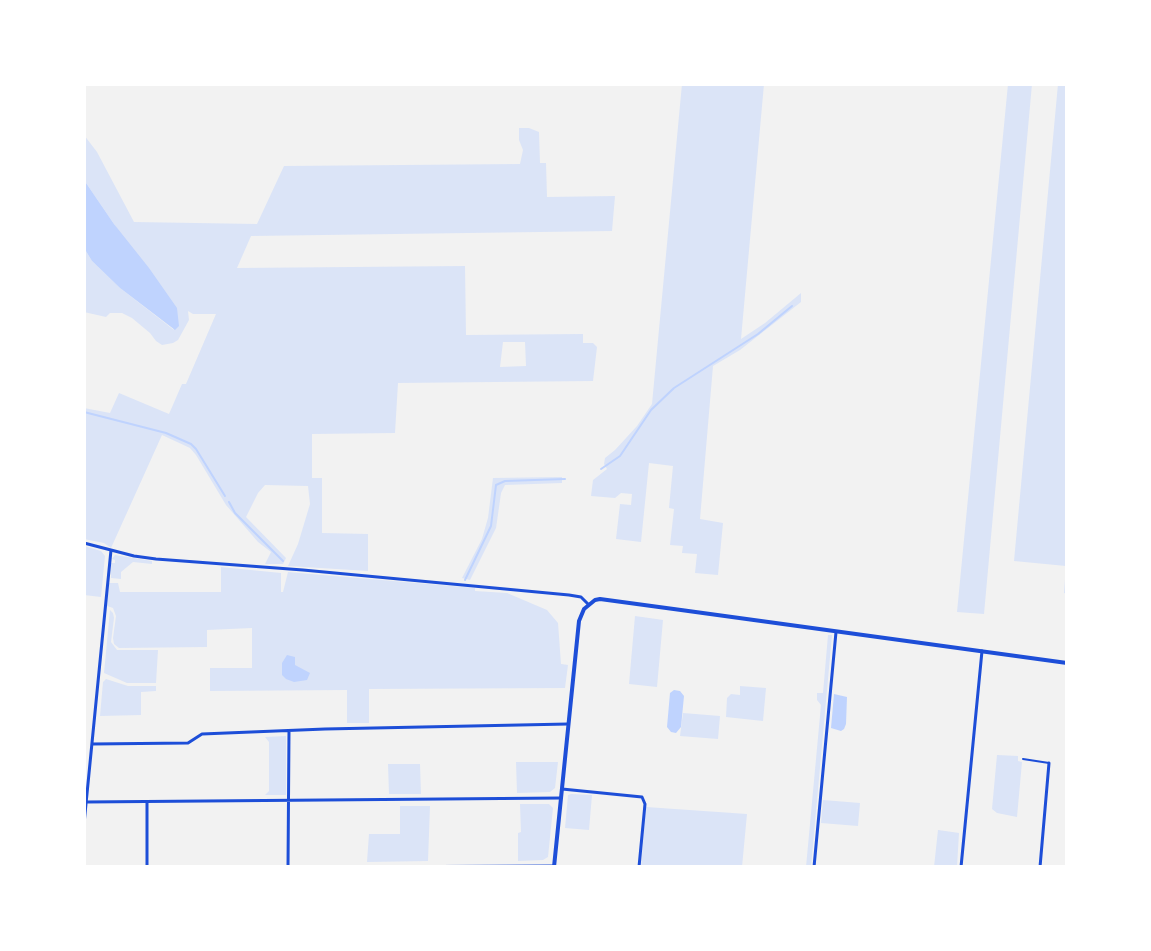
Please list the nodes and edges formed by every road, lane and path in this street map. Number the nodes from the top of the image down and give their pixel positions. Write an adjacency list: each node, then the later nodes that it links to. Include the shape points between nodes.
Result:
1 (84, 543): 2 (street)
2 (111, 550): 3 (street, via 156,559 569,595); 9 (street)
3 (588, 604): 4 (street, via 600,599); 7 (street, via 579,621)
4 (836, 631): 5 (street); 23 (street)
5 (982, 651): 6 (street); 24 (street)
6 (1067, 663)
7 (568, 724): 8 (street); 12 (street)
8 (289, 731): 9 (street, via 202,734 188,743); 14 (street)
9 (92, 744): 15 (street)
10 (1023, 759): 11 (lane)
11 (1049, 763): 25 (street)
12 (562, 789): 13 (street); 22 (street, via 642,797)
13 (561, 798): 14 (street); 18 (street)
14 (290, 801): 16 (street); 20 (street)
15 (86, 802): 16 (street); 17 (street)
16 (147, 802): 19 (street)
17 (84, 824)
18 (554, 866): 21 (street)
19 (147, 867)
20 (288, 867)
21 (325, 867)
22 (639, 867)
23 (814, 867)
24 (961, 867)
25 (1040, 867)

